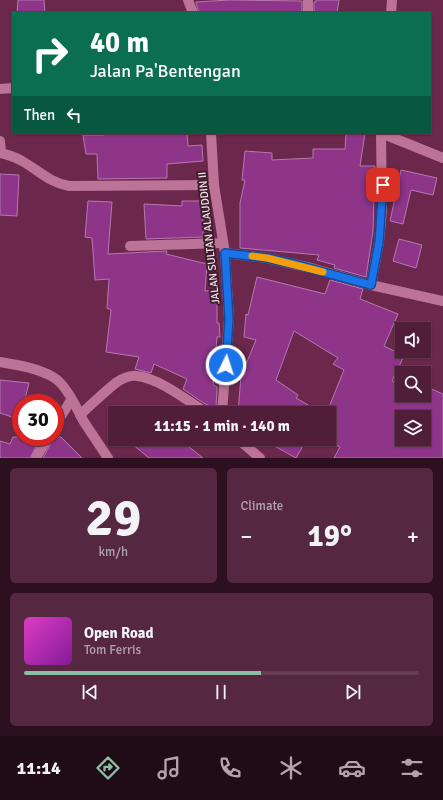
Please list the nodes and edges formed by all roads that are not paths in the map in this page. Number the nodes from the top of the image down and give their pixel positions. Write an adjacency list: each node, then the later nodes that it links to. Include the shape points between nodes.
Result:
1 (188, 0): 4 (street)
2 (308, 0): 5 (street)
3 (392, 0): 6 (street)
4 (193, 12)
5 (308, 12)
6 (391, 12)
7 (12, 88): 8 (street)
8 (0, 89)
9 (212, 134): 15 (street, JALAN SULTAN ALAUDDIN II)
10 (381, 134): 18 (street, via 382,209)
11 (383, 134): 14 (street)
12 (0, 141): 13 (street)
13 (1, 154): 15 (street, via 18,158 49,180 69,186)
14 (443, 158)
15 (214, 185): 17 (street, JALAN SULTAN ALAUDDIN II)
16 (130, 246): 17 (street)
17 (224, 248): 18 (street); 23 (street, JALAN SULTAN ALAUDDIN II, via 229,319)
18 (371, 285): 19 (street)
19 (443, 301)
20 (0, 362): 21 (street, via 25,366 54,377)
21 (71, 400): 24 (street); 25 (street)
22 (196, 406): 25 (street, via 161,384 137,376 118,382)
23 (223, 406)
24 (64, 411)
25 (80, 415): 29 (street)
26 (43, 446): 28 (street)
27 (246, 446): 30 (street)
28 (36, 458)
29 (108, 458)
30 (260, 458)

